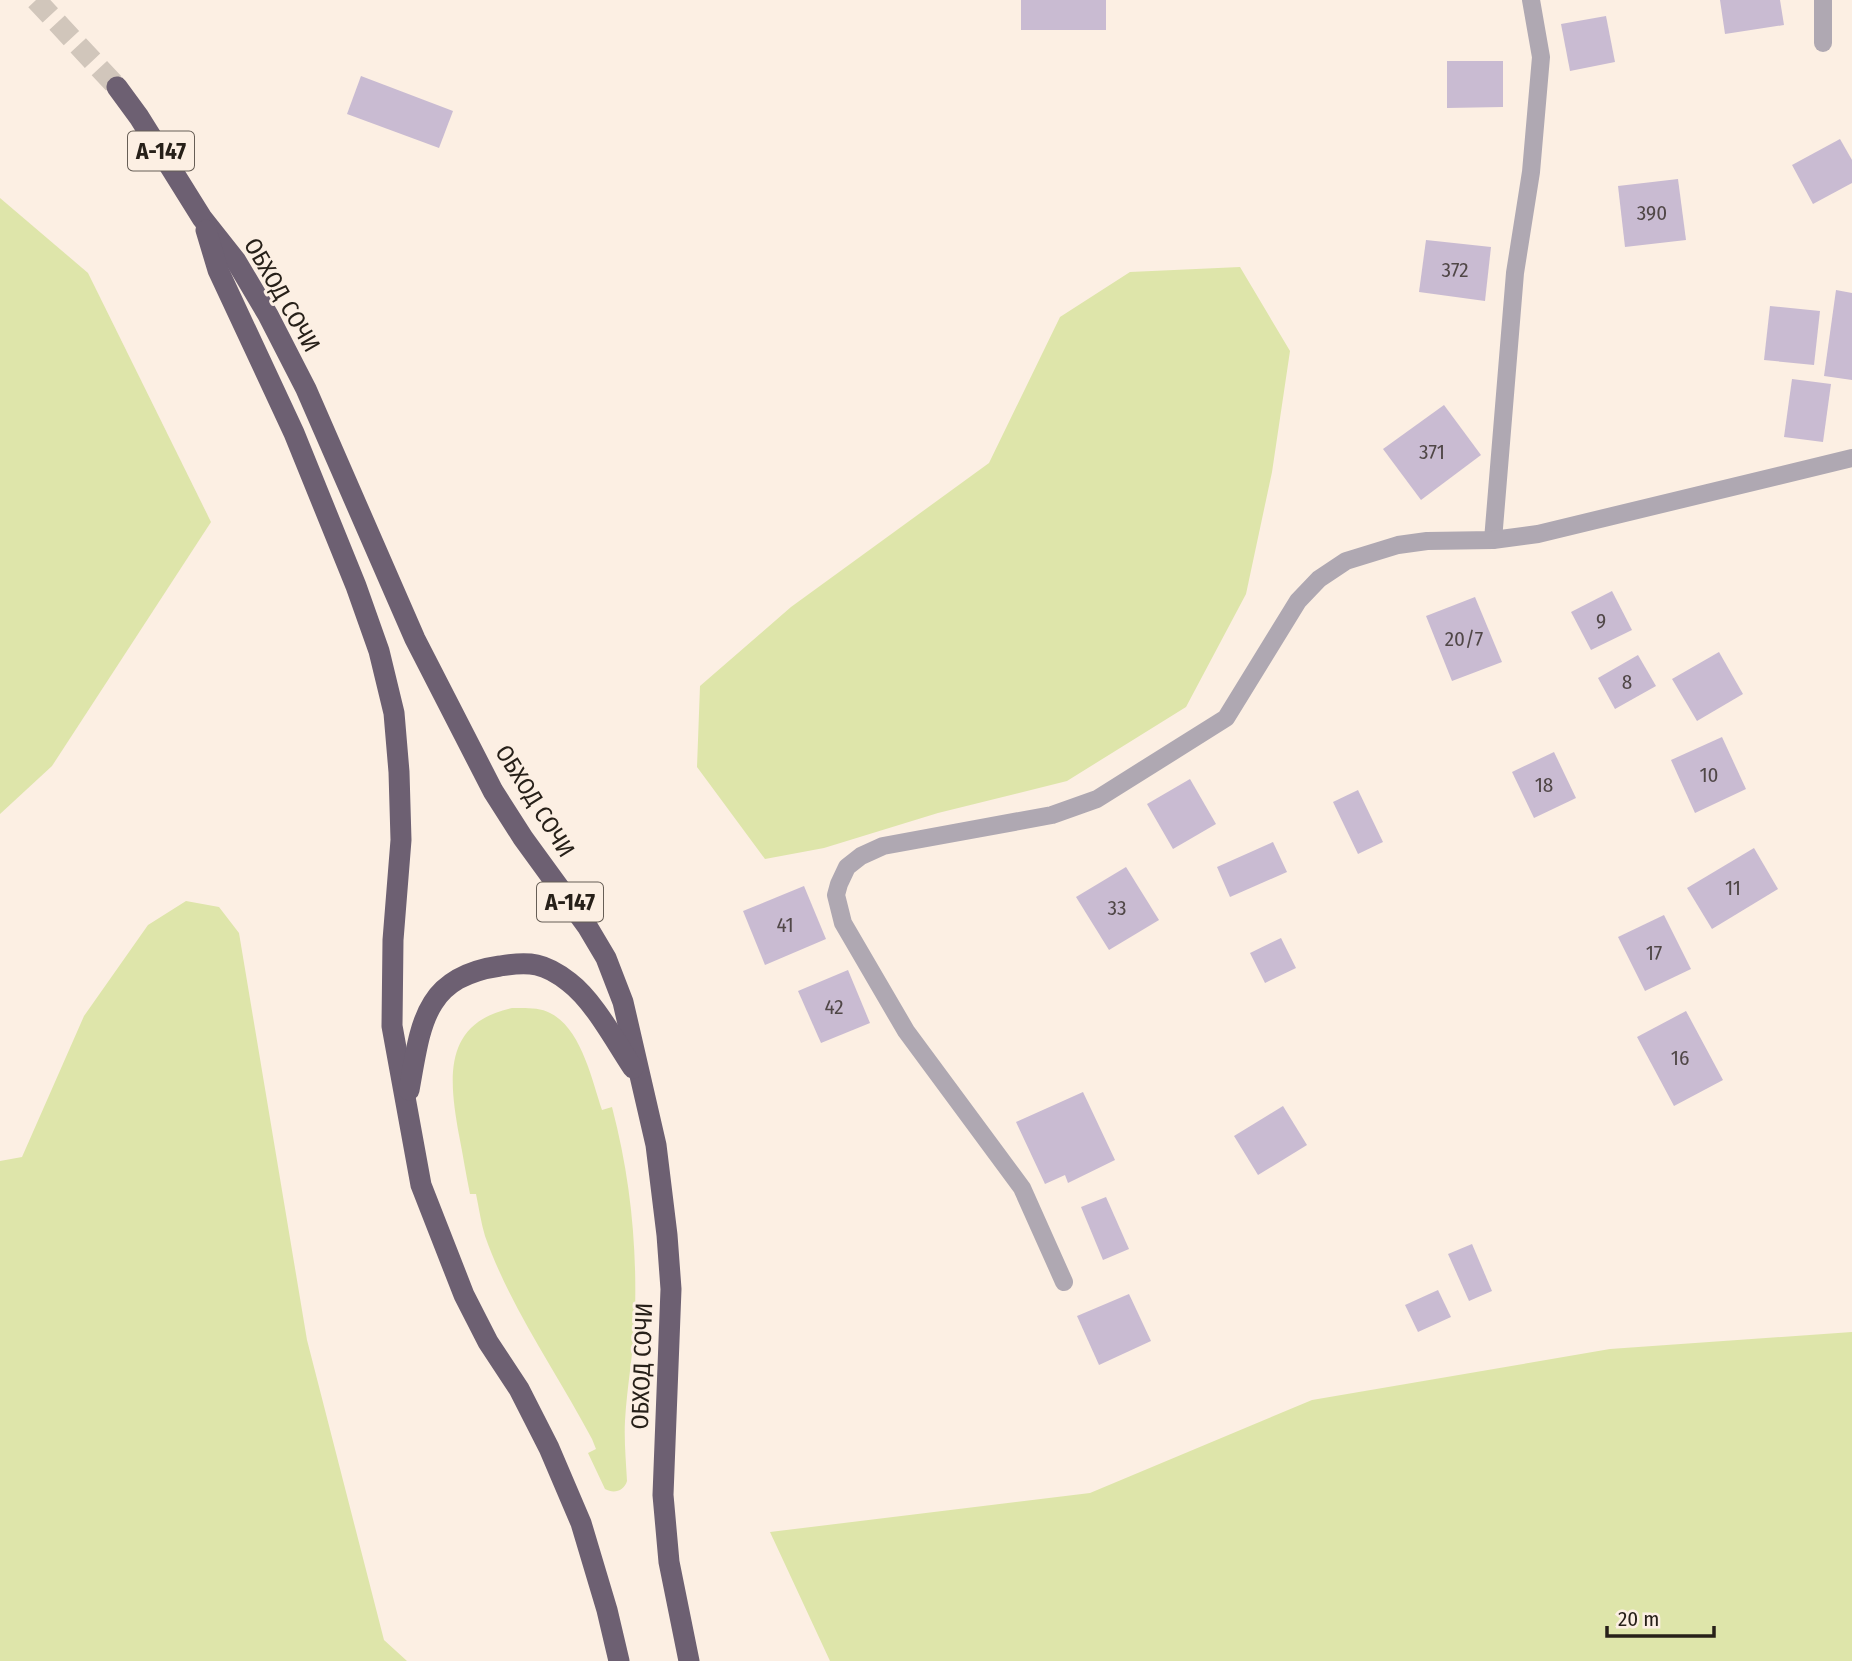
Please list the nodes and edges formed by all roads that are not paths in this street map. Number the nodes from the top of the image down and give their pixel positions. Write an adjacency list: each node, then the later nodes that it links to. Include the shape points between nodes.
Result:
1 (1531, 0): 7 (lane, via 1541,57 1531,172 1515,273)
2 (1823, 0): 3 (lane)
3 (1823, 43)
4 (117, 87): 5 (highway, ОБХОД СОЧИ / А-147)
5 (202, 218): 8 (highway, ОБХОД СОЧИ / А-147, via 236,261 306,389 415,639 493,791 606,958 623,1002); 9 (highway, ОБХОД СОЧИ / А-147, via 218,271 294,433 356,586 394,713 401,840 392,1027)
6 (1852, 458): 7 (lane, via 1538,534)
7 (1493, 540): 10 (lane, via 1417,542 1346,561 1298,601 1226,718 1097,800 1052,815 883,846 847,867 836,895 843,922 906,1031 1022,1188)
8 (640, 1078): 9 (highway, А-147, via 596,1011 572,984 548,967 522,962 458,977 440,992 419,1036); 12 (highway, ОБХОД СОЧИ / А-147, via 656,1145 667,1235 671,1289 663,1495 669,1562)
9 (407, 1101): 11 (highway, ОБХОД СОЧИ / А-147, via 421,1185 444,1247 488,1342 549,1448 581,1523)
10 (1064, 1282)
11 (619, 1661)
12 (689, 1661)

